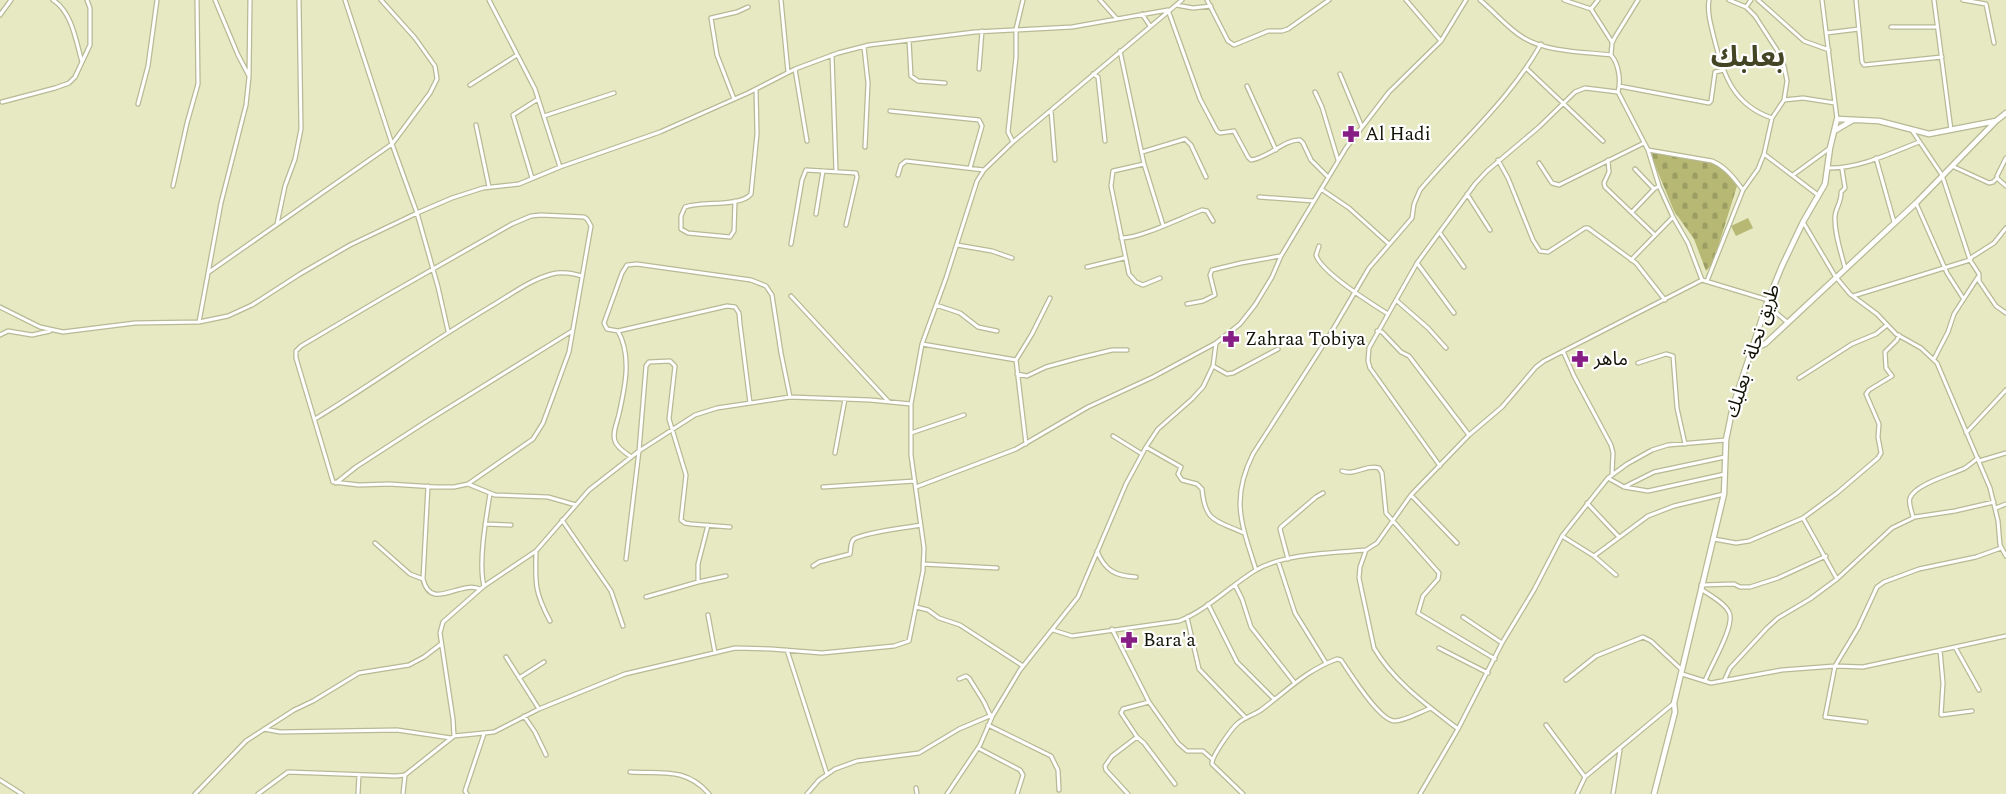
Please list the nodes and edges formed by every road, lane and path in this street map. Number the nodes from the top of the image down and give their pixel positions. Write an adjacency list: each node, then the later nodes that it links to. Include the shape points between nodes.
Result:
1 (11, 0): 39 (street)
2 (53, 0): 60 (street, via 70,22)
3 (87, 0): 60 (street, via 90,8 89,50)
4 (197, 0): 134 (street, via 198,84)
5 (215, 0): 68 (street)
6 (250, 0): 68 (street)
7 (300, 0): 154 (street, via 301,129)
8 (345, 0): 103 (street)
9 (381, 0): 103 (street, via 432,60 438,74 430,93)
10 (488, 0): 58 (street)
11 (781, 0): 65 (street)
12 (1023, 0): 44 (street)
13 (1100, 0): 40 (street)
14 (1182, 0): 32 (street)
15 (1207, 0): 33 (street)
16 (1329, 0): 33 (street, via 1288,29 1268,31 1235,45 1228,41)
17 (1406, 0): 49 (street)
18 (1466, 0): 49 (street)
19 (1480, 0): 52 (street, via 1519,35)
20 (1564, 0): 36 (street)
21 (1598, 0): 36 (street)
22 (1638, 0): 50 (street)
23 (1709, 0): 64 (street, via 1710,23 1719,62)
24 (1729, 0): 35 (street)
25 (1751, 0): 35 (street)
26 (1758, 0): 54 (street, via 1804,41)
27 (1822, 0): 47 (street)
28 (1856, 0): 45 (street)
29 (1934, 0): 42 (street)
30 (1963, 0): 51 (street, via 1986,4)
31 (156, 1): 83 (street, via 150,57)
32 (1176, 5): 33 (street); 37 (street)
33 (1210, 6)
34 (748, 7): 78 (street, via 711,18 717,56)
35 (1746, 7): 79 (street, via 1782,58 1787,82)
36 (1591, 9): 50 (street)
37 (1168, 10): 38 (street); 41 (street); 106 (street, via 1200,99 1216,129 1220,133 1234,131 1250,159)
38 (1142, 14): 40 (street); 41 (street)
39 (0, 15)
40 (1117, 19): 44 (street, via 1043,30)
41 (1150, 26): 55 (street)
42 (1937, 26): 43 (street); 59 (street)
43 (1891, 27)
44 (1016, 29): 46 (street); 100 (street, via 1008,132)
45 (1859, 29): 47 (street); 59 (street, via 1864,65)
46 (982, 31): 48 (street); 62 (street)
47 (1826, 33): 54 (street)
48 (909, 40): 53 (street); 69 (street, via 911,76 918,81)
49 (1441, 41): 93 (street, via 1389,92)
50 (1612, 43): 57 (street)
51 (1994, 43)
52 (1541, 44): 57 (street); 63 (street)
53 (864, 46): 56 (street); 104 (street, via 868,83)
54 (1829, 50): 82 (street)
55 (1120, 51): 66 (street); 108 (street)
56 (832, 55): 61 (street); 126 (street)
57 (1611, 55): 72 (street, via 1617,61)
58 (517, 56): 70 (street); 77 (street)
59 (1942, 57): 95 (street)
60 (82, 62): 80 (street, via 75,77 66,84)
61 (796, 69): 65 (street); 97 (street)
62 (979, 69)
63 (1527, 69): 81 (street); 163 (street, via 1420,190 1412,218)
64 (1724, 70): 72 (street, via 1715,72 1708,103); 88 (street, via 1741,99 1757,112)
65 (788, 72): 73 (street)
66 (1093, 74): 84 (street); 98 (street, via 1098,77)
67 (1340, 74): 93 (street)
68 (249, 77): 177 (street, via 246,105 221,203)
69 (945, 83)
70 (470, 84)
71 (1246, 86): 106 (street)
72 (1619, 86): 75 (street)
73 (756, 89): 78 (street); 144 (street, via 757,134 752,192 748,198)
74 (1315, 92): 113 (street)
75 (1618, 92): 81 (street, via 1582,88); 102 (street)
76 (614, 93): 87 (street)
77 (538, 98): 87 (street); 132 (street, via 513,114)
78 (734, 99): 119 (street, via 660,132)
79 (1784, 100): 82 (street, via 1803,98); 88 (street)
80 (2, 102)
81 (1563, 103): 99 (street); 114 (street)
82 (1835, 103): 89 (street)
83 (138, 104)
84 (1051, 109): 100 (street); 112 (street)
85 (890, 110): 120 (street, via 979,120 982,126)
86 (2006, 113): 91 (street)
87 (544, 116): 119 (street)
88 (1772, 118): 109 (street)
89 (1837, 119): 90 (street); 96 (street, طريق نحلة - بعلبك)
90 (1853, 120): 94 (street, via 1879,121); 96 (street)
91 (1996, 121): 95 (street); 118 (street)
92 (476, 125): 135 (street)
93 (1362, 127): 113 (street)
94 (1912, 129): 95 (street, via 1929,134); 101 (street)
95 (1952, 130)
96 (1834, 131): 105 (street, طريق نحلة - بعلبك)
97 (807, 141)
98 (1105, 141)
99 (1603, 141)
100 (1013, 142): 124 (street)
101 (1919, 142): 110 (street); 129 (street)
102 (1644, 143): 107 (street); 115 (street)
103 (392, 144): 148 (street); 154 (street)
104 (865, 147)
105 (1830, 148): 121 (street, طريق نحلة - بعلبك); 128 (street)
106 (1276, 150): 131 (street, via 1300,140 1311,160)
107 (1648, 150): 136 (street); 140 (street, via 1720,164)
108 (1142, 152): 117 (street); 130 (street, via 1185,139)
109 (1764, 154): 128 (street); 140 (street)
110 (1876, 158): 123 (street); 153 (street)
111 (2006, 158): 133 (street)
112 (1054, 160)
113 (1338, 160): 131 (street)
114 (1498, 160): 141 (street); 169 (street, via 1540,251 1548,252 1586,227)
115 (1608, 160): 116 (street, via 1557,185); 147 (street, via 1609,172 1604,186)
116 (1539, 163)
117 (1144, 164): 156 (street); 161 (street, via 1111,173)
118 (1952, 166): 129 (street); 133 (street, via 1989,183)
119 (560, 167): 132 (street)
120 (970, 168): 124 (street); 127 (street, via 906,161)
121 (1828, 168): 123 (street); 142 (street, طريق نحلة - بعلبك, via 1825,184)
122 (1635, 169): 139 (street)
123 (1842, 169): 174 (street, via 1845,188 1835,215)
124 (984, 170): 164 (street, via 977,181)
125 (823, 171): 126 (street); 149 (street); 162 (street, via 806,170 803,174)
126 (836, 171): 155 (street, via 854,172 857,178)
127 (898, 175)
128 (1793, 175): 142 (street)
129 (1942, 175): 146 (street); 170 (street)
130 (1206, 177)
131 (1328, 177): 138 (street)
132 (532, 178): 135 (street, via 515,185)
133 (1997, 178): 137 (street)
134 (173, 186)
135 (489, 186): 148 (street)
136 (1659, 186): 139 (street); 150 (street)
137 (2006, 186)
138 (1322, 189): 145 (street); 163 (street)
139 (1654, 189): 147 (street)
140 (1743, 190): 182 (street)
141 (1467, 194): 158 (street); 159 (street)
142 (1818, 195): 152 (street, طريق نحلة - بعلبك)
143 (1259, 197): 145 (street)
144 (735, 201): 144 (street, via 734,231 730,237 688,233 681,229 681,216 686,207)
145 (1314, 201): 166 (street)
146 (1916, 203): 153 (street); 175 (street)
147 (1632, 212): 160 (street)
148 (417, 213): 176 (street); 197 (street, via 350,245 252,305 228,316)
149 (816, 214)
150 (1672, 217): 160 (street); 182 (street, via 1688,243)
151 (1213, 222): 156 (street, via 1207,211 1202,210)
152 (1803, 222): 180 (street); 190 (street, طريق نحلة - بعلبك)
153 (1894, 222): 174 (street)
154 (277, 224): 177 (street)
155 (846, 225)
156 (1163, 225): 161 (street)
157 (2006, 228): 170 (street, via 1994,243)
158 (1490, 230)
159 (1440, 232): 171 (street); 173 (street)
160 (1655, 235): 169 (street)
161 (1121, 238): 168 (street)
162 (791, 244)
163 (1389, 244): 183 (street)
164 (957, 245): 167 (street); 192 (street)
165 (1319, 246): 183 (street, via 1316,253 1318,262)
166 (1281, 256): 191 (street, via 1212,270 1210,275 1215,295); 208 (street, via 1255,305 1240,324)
167 (1012, 258)
168 (1124, 258): 172 (street); 181 (street, via 1129,274 1138,284 1143,286)
169 (1631, 260): 189 (street)
170 (1970, 260): 175 (street); 178 (street)
171 (1418, 263): 188 (street); 195 (street)
172 (1087, 267)
173 (1464, 267)
174 (1845, 268): 180 (street)
175 (1945, 268): 185 (street); 187 (street)
176 (433, 269): 179 (street, via 512,224 541,215 584,217 589,221 590,232); 201 (street); 228 (street, via 296,351)
177 (209, 272): 197 (street)
178 (1979, 274): 187 (street); 194 (street, via 1979,281 1996,306)
179 (582, 276): 201 (street, via 560,272 540,278); 202 (street)
180 (1836, 276): 185 (street); 198 (street)
181 (1160, 278)
182 (1704, 281): 189 (street); 190 (street)
183 (1355, 292): 196 (street); 275 (street, via 1247,466 1240,502)
184 (791, 296): 224 (street)
185 (1853, 297): 199 (street)
186 (1050, 298): 216 (street)
187 (1963, 298): 215 (street)
188 (1396, 300): 196 (street); 210 (street)
189 (1665, 300): 214 (street)
190 (1768, 303): 198 (street); 212 (street, طريق نحلة - بعلبك)
191 (1187, 304)
192 (936, 305): 204 (street, via 960,313 978,327); 209 (street)
193 (0, 307): 200 (street)
194 (2005, 311)
195 (1454, 313)
196 (1388, 314): 205 (street)
197 (199, 322): 200 (street, via 159,321 80,331)
198 (1786, 322): 212 (street, via 1764,344)
199 (1887, 325): 207 (street); 220 (street)
200 (51, 331): 206 (street, via 32,335 8,331)
201 (448, 331): 228 (street, via 372,384)
202 (573, 331): 251 (street, via 427,421); 252 (street, via 563,371 537,435)
203 (618, 331): 222 (street, via 607,329 604,323 627,265 703,272 760,283 772,295); 225 (street, via 727,306 735,307); 242 (street, via 627,369 614,434 618,446)
204 (997, 331)
205 (1378, 331): 232 (street, via 1408,356); 245 (street, via 1369,348 1370,368)
206 (0, 335)
207 (1899, 335): 215 (street); 267 (street, via 1885,352 1886,368 1892,376 1866,394 1879,424 1880,456)
208 (1216, 343): 218 (street); 235 (street, via 1088,407)
209 (922, 344): 216 (street); 226 (street)
210 (1446, 348)
211 (1278, 349): 218 (street, via 1233,374)
212 (1753, 349): 234 (street, طريق نحلة - بعلبك, via 1738,386)
213 (1127, 350): 219 (street, via 1112,350 1046,367 1027,376)
214 (1563, 351): 232 (street, via 1536,367 1502,407); 247 (street, via 1611,445)
215 (1934, 359): 231 (street)
216 (1016, 360): 219 (street)
217 (1638, 363): 236 (street, via 1666,354 1673,356 1677,408)
218 (1213, 366): 237 (street, via 1203,387 1158,429)
219 (1017, 374): 235 (street)
220 (1799, 378)
221 (2006, 390): 231 (street)
222 (790, 396): 223 (street); 225 (street)
223 (845, 399): 224 (street); 239 (street)
224 (889, 402): 226 (street)
225 (750, 403): 229 (street, via 706,411)
226 (911, 404): 230 (street)
227 (964, 415): 230 (street)
228 (314, 419): 251 (street, via 330,476)
229 (673, 429): 238 (street); 238 (street, via 669,419 674,364 670,361 649,362 646,366); 272 (street, via 686,475 681,520)
230 (911, 433): 250 (street)
231 (1966, 433): 244 (street)
232 (1469, 435): 245 (street)
233 (1113, 436): 241 (street)
234 (1726, 440): 236 (street); 243 (street, طريق نحلة - بعلبك)
235 (1026, 444): 255 (street)
236 (1685, 444): 247 (street, via 1652,450)
237 (1146, 447): 241 (street); 275 (street, via 1181,467 1178,474 1182,480 1202,489 1202,502 1210,516)
238 (639, 451): 242 (street); 288 (street)
239 (835, 452)
240 (2006, 453): 244 (street)
241 (1142, 454): 284 (street)
242 (631, 457): 264 (street, via 589,490)
243 (1725, 457): 248 (street, طريق نحلة - بعلبك); 256 (street, via 1654,472)
244 (1978, 459): 261 (street); 266 (street, via 1914,493 1909,499)
245 (1440, 466): 260 (street)
246 (1342, 471): 269 (street, via 1352,473 1369,467 1379,468 1384,507)
247 (1612, 474): 249 (street)
248 (1726, 474): 256 (street, via 1648,491); 259 (street, طريق نحلة - بعلبك)
249 (1608, 478): 256 (street); 262 (street)
250 (915, 481): 254 (street); 255 (street)
251 (336, 483): 253 (street)
252 (468, 484): 253 (street); 258 (street)
253 (428, 486): 298 (street)
254 (823, 487)
255 (916, 487): 273 (street)
256 (1624, 487)
257 (1323, 493): 289 (street, via 1281,527)
258 (490, 494): 264 (street, via 548,498); 270 (street)
259 (1724, 494): 277 (street, via 1662,510 1637,523); 278 (street, طريق نحلة - بعلبك)
260 (1411, 495): 269 (street); 280 (street)
261 (1994, 502): 265 (street); 266 (street)
262 (1587, 503): 276 (street); 277 (street)
263 (2006, 504): 265 (street)
264 (576, 505): 268 (street)
265 (1996, 508): 281 (street)
266 (1913, 517): 299 (street, via 1892,528)
267 (1803, 518): 278 (street, via 1749,541 1736,543); 286 (street)
268 (562, 520): 283 (street); 312 (street, via 611,591)
269 (1393, 521): 282 (street, via 1377,543); 324 (street, via 1440,575 1423,596 1418,613)
270 (485, 524): 271 (street); 302 (street)
271 (511, 525)
272 (708, 525): 274 (street); 300 (street, via 698,564)
273 (920, 525): 291 (street); 292 (street, via 856,539 852,542 850,554)
274 (730, 527)
275 (1244, 532): 294 (street)
276 (1562, 536): 285 (street); 316 (street)
277 (1620, 537): 285 (street)
278 (1714, 539): 303 (street, طريق نحلة - بعلبك)
279 (375, 543): 298 (street, via 410,574)
280 (1457, 543)
281 (2002, 548): 287 (street); 328 (street, via 1919,569 1884,582 1874,592 1858,628)
282 (1366, 550): 289 (street); 341 (street, via 1359,578 1374,648 1393,674)
283 (536, 551): 302 (street); 311 (street, via 536,591)
284 (1097, 551): 297 (street, via 1115,574); 313 (street, via 1078,597)
285 (1594, 556): 295 (street)
286 (1826, 556): 299 (street); 303 (street, via 1750,587 1734,584)
287 (2006, 556)
288 (626, 558)
289 (1288, 559): 290 (street)
290 (1278, 561): 294 (street); 326 (street, via 1295,613)
291 (924, 564): 293 (street); 307 (street)
292 (813, 566)
293 (997, 568)
294 (1256, 570): 301 (street)
295 (1616, 575)
296 (726, 576): 300 (street)
297 (1136, 577)
298 (422, 579): 304 (street, via 429,592 436,595 470,586)
299 (1837, 579): 333 (street, via 1778,618 1730,668)
300 (698, 582): 305 (street)
301 (1235, 585): 306 (street); 336 (street, via 1251,627)
302 (484, 586): 304 (street)
303 (1701, 587): 329 (street, طريق نحلة - بعلبك); 335 (street, via 1727,609 1730,618)
304 (480, 589): 317 (street, via 443,622)
305 (646, 597)
306 (1208, 604): 309 (street); 338 (street, via 1237,662)
307 (916, 607): 320 (street, via 909,639 904,644 827,652); 327 (street, via 960,625)
308 (708, 615): 322 (street)
309 (1188, 617): 314 (street); 346 (street, via 1199,669)
310 (1463, 617): 316 (street)
311 (550, 621)
312 (623, 626)
313 (1053, 630): 314 (street, via 1072,636); 327 (street)
314 (1112, 630): 339 (street)
315 (2006, 636): 318 (street)
316 (1502, 643): 324 (street)
317 (441, 644): 350 (street, via 409,665 359,673); 353 (street)
318 (1955, 647): 321 (street); 337 (street)
319 (1439, 648): 330 (street)
320 (787, 650): 322 (street, via 735,648); 360 (street)
321 (1940, 650): 328 (street, via 1862,667); 343 (street, via 1941,715)
322 (715, 653): 342 (street, via 624,674)
323 (506, 657): 331 (street)
324 (1495, 659): 330 (street)
325 (544, 662): 331 (street)
326 (1326, 663): 336 (street); 341 (street, via 1341,660 1376,707 1390,720)
327 (1023, 666): 344 (street)
328 (1835, 666): 333 (street); 347 (street, via 1825,717)
329 (1682, 672): 334 (street, via 1643,637 1596,656); 335 (street); 340 (street, طريق نحلة - بعلبك)
330 (1488, 673): 351 (street)
331 (519, 678): 342 (street)
332 (959, 679): 344 (street, via 968,676)
333 (1725, 679): 335 (street, via 1711,683)
334 (1566, 680)
335 (1705, 681)
336 (1294, 682): 338 (street)
337 (1979, 690)
338 (1274, 699): 346 (street)
339 (1149, 702): 354 (street, via 1122,710); 358 (street, via 1181,747 1191,752 1201,750)
340 (1674, 703): 356 (street); 384 (street, طريق نحلة - بعلبك)
341 (1431, 708): 351 (street)
342 (539, 709): 345 (street)
343 (1972, 711)
344 (991, 715): 348 (street); 360 (street, via 919,753 857,762)
345 (524, 716): 352 (street); 357 (street)
346 (1246, 718): 358 (street, via 1236,724)
347 (1866, 722)
348 (988, 725): 355 (street); 367 (street, via 1051,756 1058,770)
349 (1546, 725): 363 (street)
350 (264, 729): 353 (street, via 280,732 397,730); 370 (street, via 236,750)
351 (1458, 729): 381 (street)
352 (484, 734): 353 (street); 368 (street)
353 (453, 737): 362 (street)
354 (1137, 737): 365 (street); 379 (street, via 1112,756 1105,766)
355 (978, 748): 377 (street); 378 (street, via 1020,770 1023,775)
356 (1620, 749): 363 (street); 383 (street)
357 (546, 755)
358 (1212, 759): 380 (street, via 1212,764)
359 (630, 772): 374 (street, via 687,776 696,780)
360 (827, 774): 375 (street)
361 (359, 775): 362 (street); 371 (street, via 288,772); 372 (street)
362 (404, 775): 373 (street)
363 (1585, 777): 382 (street)
364 (0, 780): 369 (street)
365 (1175, 784)
366 (916, 788): 376 (street)
367 (1059, 790)
368 (466, 793)
369 (22, 794)
370 (195, 794)
371 (258, 794)
372 (358, 794)
373 (403, 794)
374 (709, 794)
375 (807, 794)
376 (917, 794)
377 (947, 794)
378 (1017, 794)
379 (1128, 794)
380 (1242, 794)
381 (1420, 794)
382 (1577, 794)
383 (1613, 794)
384 (1654, 794)

